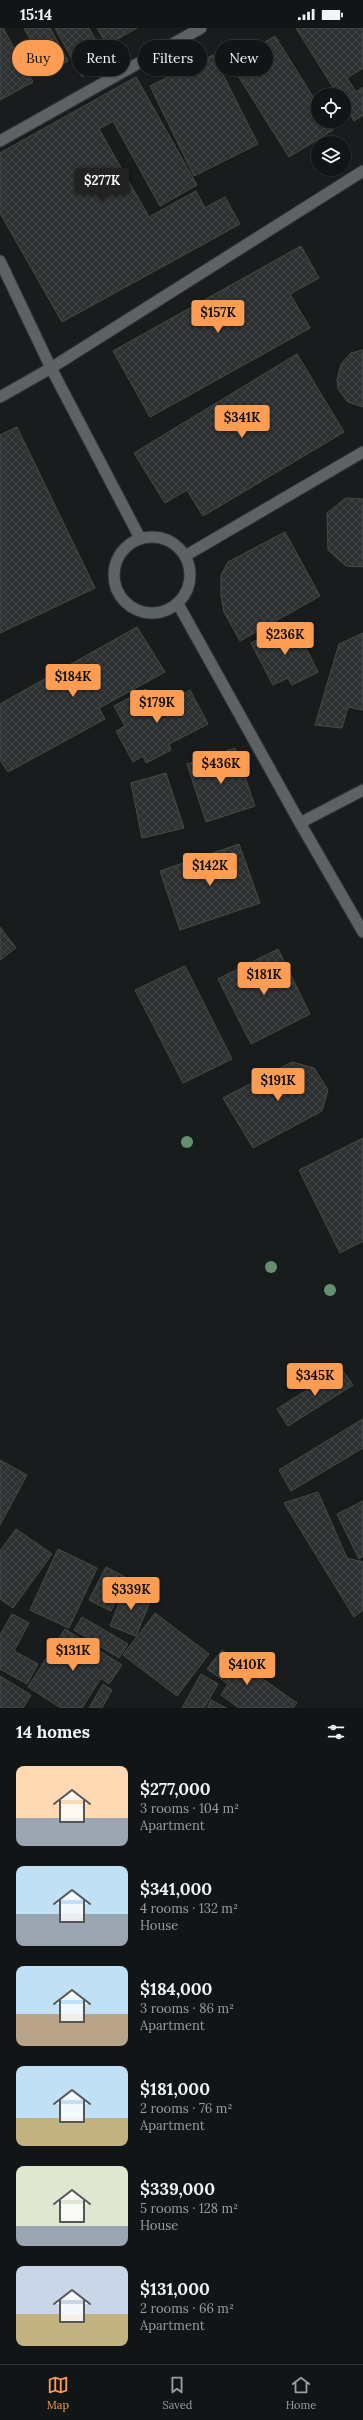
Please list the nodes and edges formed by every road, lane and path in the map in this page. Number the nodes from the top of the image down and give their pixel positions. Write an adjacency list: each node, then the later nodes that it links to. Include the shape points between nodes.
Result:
1 (201, 28): 2 (street)
2 (0, 141)
3 (363, 171): 5 (street)
4 (0, 261): 5 (street)
5 (51, 368): 6 (street); 8 (street)
6 (0, 397)
7 (363, 452): 9 (street)
8 (140, 538): 9 (street, via 166,539 177,546); 10 (street, via 128,545 119,555 114,568 114,582 118,595 139,612 154,614 167,611)
9 (185, 556): 10 (street, via 190,568 190,581 186,593)
10 (178, 604): 12 (street)
11 (363, 790): 12 (street)
12 (300, 823): 13 (street)
13 (363, 932)

